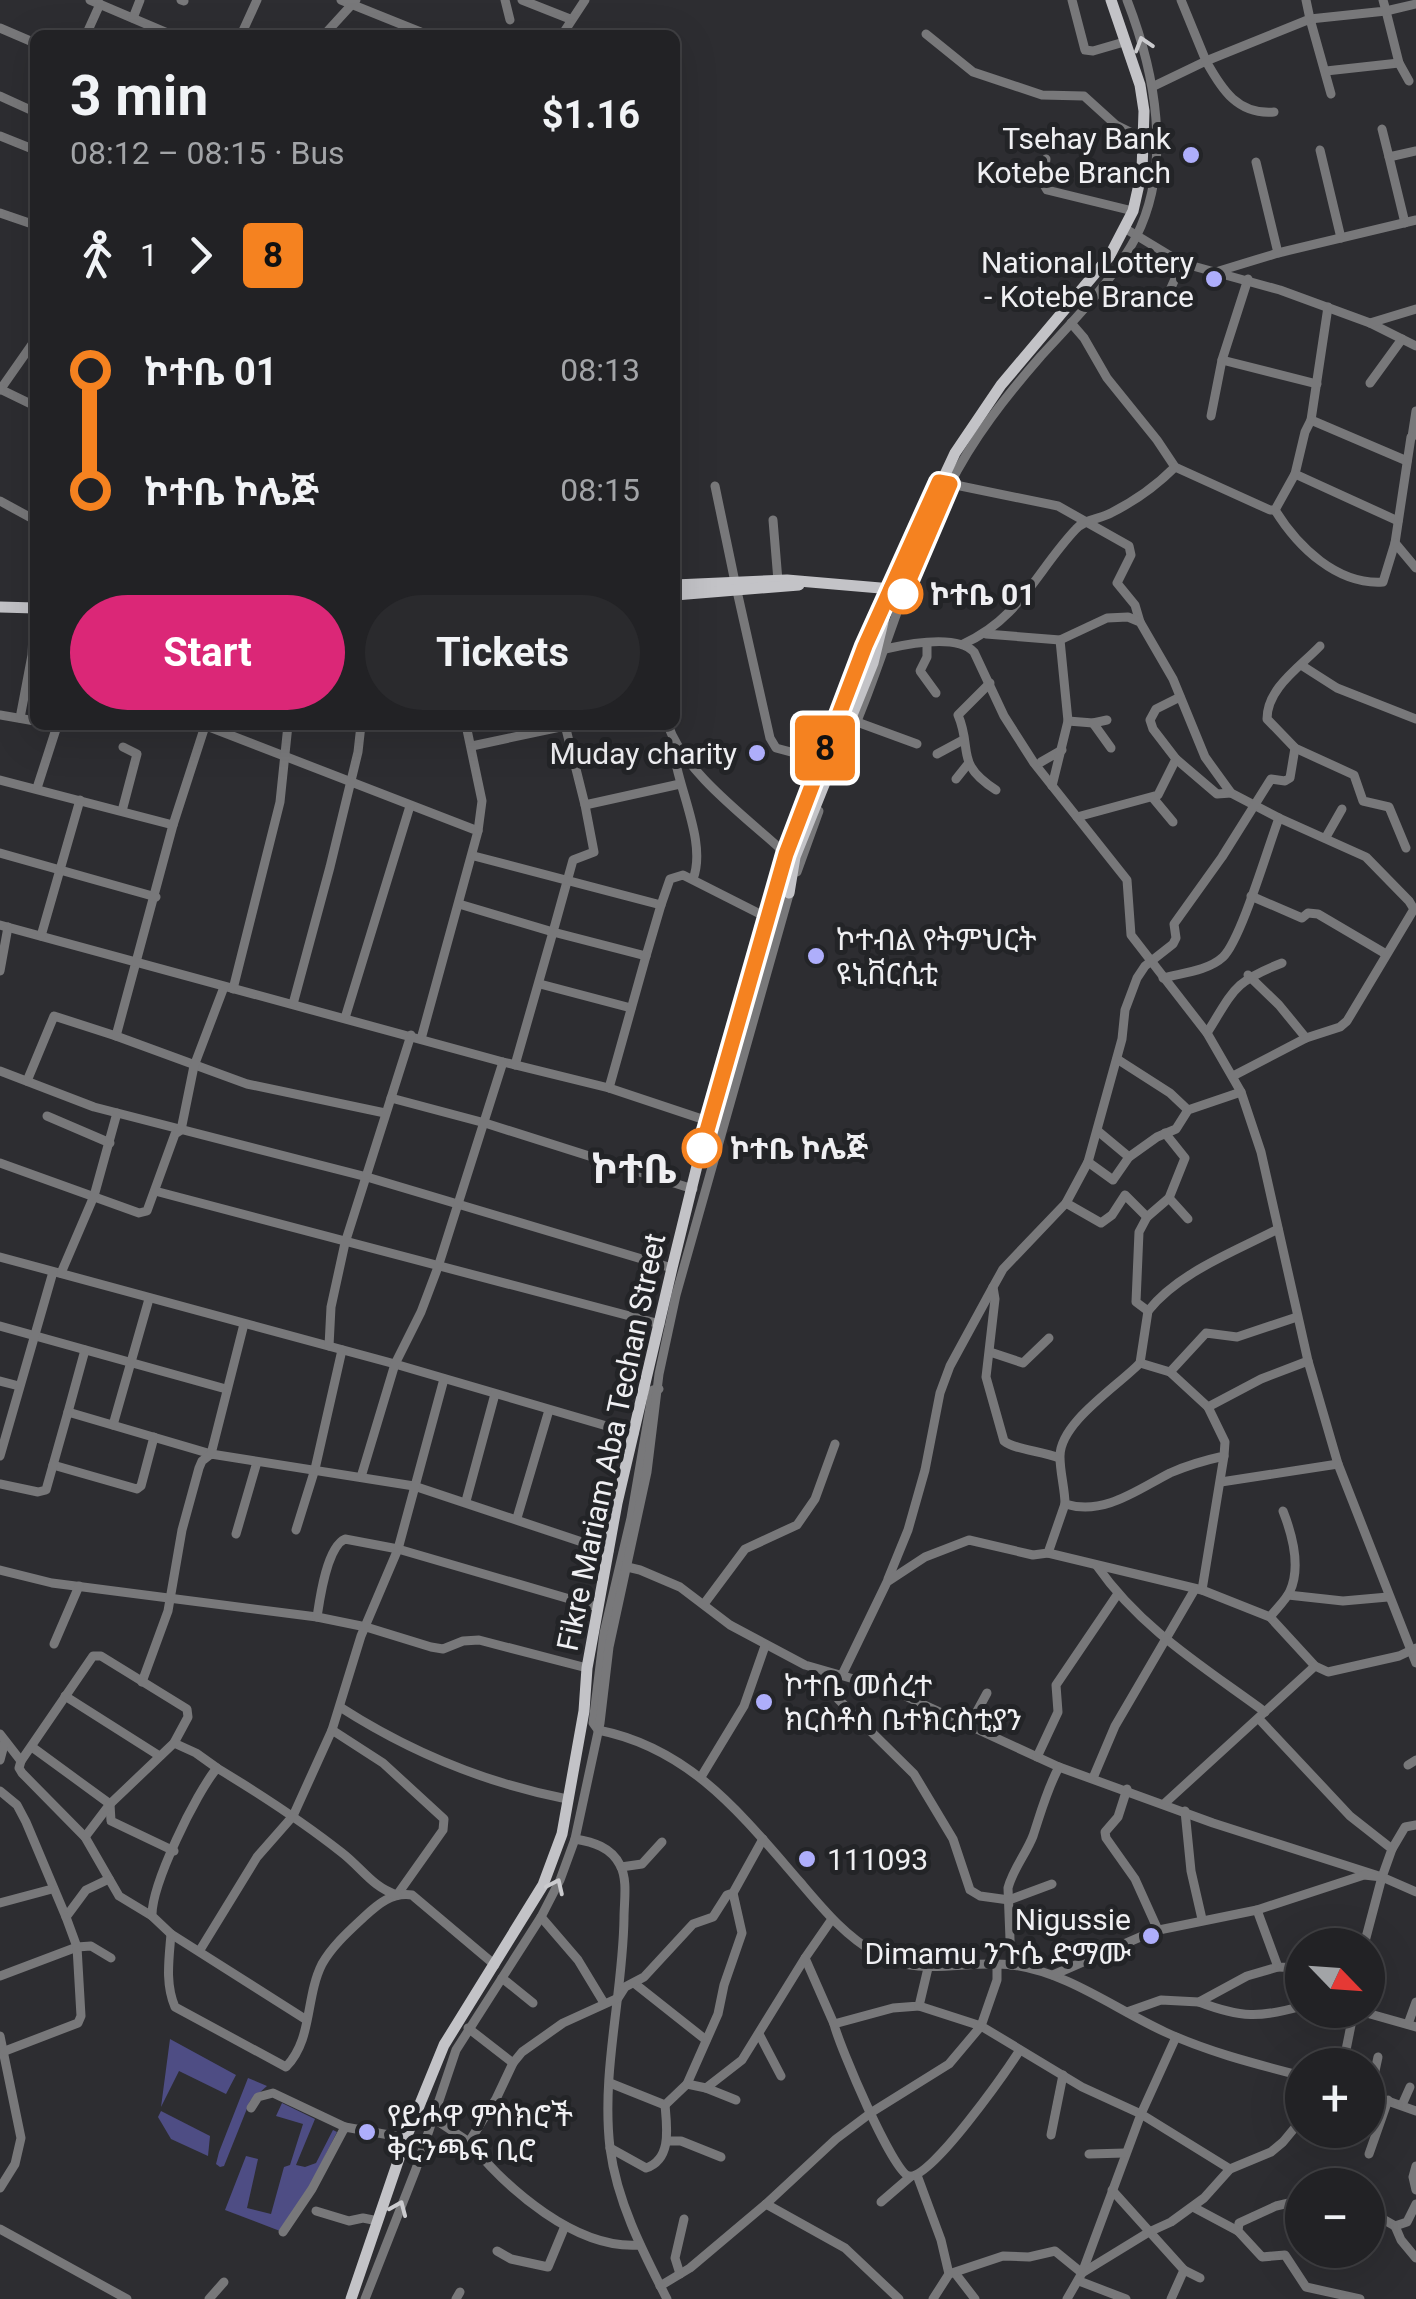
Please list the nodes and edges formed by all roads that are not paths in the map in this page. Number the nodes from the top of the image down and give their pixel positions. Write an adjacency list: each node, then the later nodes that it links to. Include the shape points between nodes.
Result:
1 (140, 0): 17 (street)
2 (257, 0): 24 (street)
3 (341, 0): 14 (street)
4 (504, 0): 20 (street)
5 (522, 0): 18 (street)
6 (585, 0): 18 (street)
7 (1072, 0): 30 (street, via 1085,50)
8 (1110, 0): 30 (main road, Fikre Mariam Aba Techan Street)
9 (1127, 0): 35 (street, one-way to 9)
10 (1182, 0): 31 (street)
11 (1306, 0): 19 (street)
12 (1383, 0): 16 (street)
13 (95, 2): 17 (street); 22 (street)
14 (354, 2): 25 (street); 26 (street)
15 (1416, 4): 16 (street)
16 (1386, 12): 19 (street); 32 (street)
17 (134, 18): 23 (street)
18 (570, 19): 27 (street)
19 (1310, 19): 31 (street); 33 (street)
20 (510, 20)
21 (0, 28): 29 (street)
22 (87, 30)
23 (154, 30)
24 (244, 30)
25 (329, 30)
26 (417, 30)
27 (564, 30)
28 (926, 34): 42 (street, via 973,72 1042,95 1084,96)
29 (30, 41)
30 (1124, 42): 42 (main road, Fikre Mariam Aba Techan Street, via 1140,85)
31 (1206, 62): 35 (street); 39 (street, via 1233,99 1253,112)
32 (1399, 63): 33 (street); 34 (street)
33 (1326, 71): 36 (street)
34 (1409, 81)
35 (1154, 86): 53 (street, via 1154,174)
36 (1331, 94)
37 (0, 96): 38 (street)
38 (30, 110)
39 (1274, 112)
40 (1382, 129): 46 (street)
41 (0, 136): 43 (street)
42 (1144, 138): 49 (main road, Fikre Mariam Aba Techan Street)
43 (30, 148)
44 (1320, 150): 54 (street)
45 (1416, 151): 46 (street)
46 (1389, 158): 51 (street)
47 (1046, 159): 49 (street, via 1047,190)
48 (1256, 162): 55 (street)
49 (1133, 211): 53 (main road, Fikre Mariam Aba Techan Street)
50 (0, 213): 52 (street)
51 (1410, 221): 54 (street)
52 (30, 223)
53 (1131, 232): 56 (street); 62 (street, via 1109,278); 79 (main road, Fikre Mariam Aba Techan Street, via 984,408)
54 (1341, 238): 55 (street)
55 (1278, 253): 57 (street)
56 (1182, 263): 57 (street); 59 (street)
57 (1215, 272): 58 (street)
58 (1248, 279): 60 (street); 67 (street)
59 (1170, 290)
60 (1328, 307): 63 (street); 69 (street)
61 (1416, 309): 63 (street)
62 (1071, 323): 77 (street); 79 (street)
63 (1370, 324): 64 (street)
64 (1402, 338): 65 (street); 68 (street)
65 (1416, 346)
66 (30, 347): 70 (street)
67 (1222, 360): 69 (street); 73 (street)
68 (1370, 383)
69 (1317, 384): 74 (street)
70 (1, 390): 71 (street)
71 (30, 404)
72 (1416, 411): 75 (street)
73 (1211, 416)
74 (1312, 420): 76 (street); 78 (street)
75 (1414, 438): 76 (street)
76 (1407, 461): 86 (street)
77 (1174, 467): 82 (street); 85 (street, via 1143,495)
78 (1295, 474): 82 (street); 86 (street)
79 (944, 483): 85 (street, via 1045,502); 94 (main road, Fikre Mariam Aba Techan Street); 98 (street)
80 (715, 486): 92 (street)
81 (0, 501): 83 (street)
82 (1275, 510): 87 (street, via 1328,567 1362,582 1383,582)
83 (30, 517)
84 (773, 520): 89 (street)
85 (1086, 521): 97 (street, via 1132,550 1117,583); 99 (street)
86 (1398, 521): 87 (street)
87 (1395, 543): 88 (street)
88 (1416, 568)
89 (778, 581): 90 (main road); 92 (main road)
90 (808, 583): 92 (main road); 94 (main road)
91 (680, 585): 92 (main road)
92 (736, 587): 93 (main road); 139 (street, via 770,738 776,748)
93 (680, 594)
94 (889, 594): 139 (main road, Fikre Mariam Aba Techan Street); 170 (main road, via 873,664 808,819)
95 (0, 607): 96 (main road)
96 (30, 608)
97 (1140, 622): 100 (street, via 1107,618); 110 (street)
98 (891, 631): 101 (street); 105 (street)
99 (986, 634): 100 (street); 103 (street)
100 (1060, 640): 117 (street)
101 (908, 642): 102 (street); 105 (street)
102 (927, 643): 103 (street); 109 (street, via 920,671)
103 (962, 644): 108 (street, via 974,652)
104 (1320, 646): 106 (street)
105 (885, 649): 116 (street)
106 (1301, 665): 113 (street, via 1337,688); 134 (street, via 1266,712)
107 (30, 673): 112 (street)
108 (990, 683): 129 (street, via 958,715); 146 (street, via 1004,716)
109 (936, 694)
110 (1180, 696): 138 (street, via 1150,720); 149 (street, via 1198,744)
111 (0, 715): 112 (street)
112 (20, 718): 114 (street)
113 (1416, 719)
114 (30, 720)
115 (1107, 720): 118 (street)
116 (858, 722): 130 (street); 170 (street)
117 (1068, 722): 118 (street); 135 (street)
118 (1093, 723): 133 (street)
119 (54, 730): 147 (street)
120 (202, 730): 160 (street)
121 (216, 730): 137 (street)
122 (288, 730): 137 (street)
123 (360, 730): 144 (street)
124 (467, 730): 131 (street)
125 (546, 730): 131 (street)
126 (566, 730): 153 (street)
127 (670, 730): 128 (street)
128 (674, 740): 145 (street); 165 (street, via 737,814)
129 (963, 740): 136 (street); 141 (street)
130 (917, 744)
131 (472, 746): 161 (street, via 482,801)
132 (122, 748): 156 (street, via 137,754)
133 (1111, 748)
134 (1296, 748): 152 (street, via 1288,781 1271,779); 163 (street, via 1354,775 1362,801 1393,811)
135 (1062, 750): 140 (street); 146 (street)
136 (937, 754)
137 (286, 758): 144 (street); 189 (street)
138 (1176, 759): 149 (street, via 1217,794); 150 (street)
139 (820, 760): 165 (main road, Fikre Mariam Aba Techan Street)
140 (1042, 762)
141 (968, 764): 142 (street); 148 (street)
142 (956, 779)
143 (0, 780): 147 (street)
144 (350, 780): 154 (street); 190 (street)
145 (680, 784): 153 (street); 168 (street, via 698,860)
146 (1052, 786): 157 (street)
147 (37, 788): 151 (street)
148 (996, 790)
149 (1231, 793): 152 (street)
150 (1153, 798): 157 (street); 159 (street)
151 (80, 800): 156 (street); 167 (street)
152 (1257, 804): 158 (street); 183 (street, via 1174,924 1173,944)
153 (584, 805): 169 (street, via 594,852 575,857)
154 (410, 806): 161 (street); 192 (street)
155 (1342, 809): 162 (street)
156 (122, 811): 160 (street)
157 (1077, 817): 183 (street, via 1127,880 1131,934)
158 (1280, 818): 162 (street); 171 (street)
159 (1172, 822)
160 (174, 825): 172 (street)
161 (478, 830): 166 (street)
162 (1326, 837): 175 (street, via 1366,857)
163 (1406, 848)
164 (0, 853): 167 (street)
165 (786, 854): 176 (main road, Fikre Mariam Aba Techan Street)
166 (474, 856): 169 (street); 173 (street)
167 (61, 870): 172 (street); 179 (street)
168 (693, 879): 174 (street, via 670,879); 176 (street)
169 (568, 883): 174 (street); 178 (street)
170 (789, 893): 260 (street, via 690,1241)
171 (1251, 896): 180 (street, via 1302,918 1318,914); 187 (street, via 1221,959)
172 (156, 897): 182 (street)
173 (459, 904): 178 (street); 195 (street)
174 (661, 906): 181 (street)
175 (1415, 910): 180 (street)
176 (770, 919): 211 (main road, Fikre Mariam Aba Techan Street)
177 (4, 926): 179 (street); 185 (street)
178 (553, 932): 181 (street); 188 (street)
179 (41, 936): 182 (street)
180 (1386, 954): 196 (street, via 1347,1021)
181 (646, 956): 191 (street)
182 (138, 963): 189 (street); 194 (street)
183 (1150, 963): 187 (street); 197 (street, via 1125,1010)
184 (1282, 963): 186 (street)
185 (0, 971)
186 (1248, 975): 193 (street); 196 (street)
187 (1163, 978): 193 (street)
188 (540, 984): 191 (street); 199 (street)
189 (228, 988): 190 (street); 200 (street)
190 (293, 1004): 192 (street)
191 (631, 1008): 204 (street)
192 (345, 1018): 195 (street)
193 (1207, 1033): 202 (street)
194 (116, 1036): 200 (street); 203 (street, via 54,1016)
195 (416, 1037): 198 (street); 206 (street)
196 (1306, 1038): 202 (street)
197 (1117, 1059): 207 (street); 214 (street)
198 (503, 1062): 199 (street); 212 (street)
199 (515, 1065): 204 (street)
200 (194, 1066): 208 (street, via 247,1084); 213 (street)
201 (0, 1072): 203 (street)
202 (1234, 1076): 205 (street)
203 (28, 1080): 209 (street)
204 (609, 1088): 211 (street)
205 (1241, 1092): 207 (street); 231 (street)
206 (391, 1098): 208 (street); 212 (street)
207 (1188, 1110): 215 (street)
208 (385, 1112): 220 (street)
209 (117, 1113): 213 (street); 216 (street)
210 (47, 1116): 216 (street)
211 (708, 1121): 222 (main road, Fikre Mariam Aba Techan Street)
212 (485, 1123): 222 (street); 227 (street)
213 (182, 1130): 220 (street); 223 (street)
214 (1099, 1132): 217 (street); 218 (street)
215 (1165, 1133): 217 (street); 226 (street, via 1184,1158)
216 (110, 1143): 225 (street)
217 (1129, 1157): 221 (street)
218 (1088, 1162): 221 (street); 228 (street)
219 (0, 1163): 225 (street)
220 (367, 1177): 227 (street); 232 (street)
221 (1113, 1180): 224 (street)
222 (692, 1189): 235 (main road, Fikre Mariam Aba Techan Street)
223 (155, 1191): 225 (street, via 143,1214); 232 (street)
224 (1125, 1195): 228 (street, via 1101,1224); 229 (street)
225 (94, 1196): 236 (street)
226 (1169, 1198): 229 (street); 230 (street)
227 (459, 1203): 234 (street); 235 (street)
228 (1066, 1203): 237 (street)
229 (1147, 1216): 239 (street, via 1139,1232 1135,1292)
230 (1188, 1219)
231 (1278, 1228): 239 (street, via 1183,1281); 240 (street)
232 (345, 1243): 234 (street); 246 (street)
233 (0, 1257): 236 (street)
234 (438, 1266): 242 (street); 253 (street)
235 (672, 1268): 242 (main road, Fikre Mariam Aba Techan Street)
236 (58, 1272): 238 (street); 244 (street)
237 (993, 1288): 249 (street); 293 (street, via 950,1366 908,1530)
238 (150, 1298): 241 (street); 251 (street)
239 (1148, 1312): 252 (street)
240 (1297, 1317): 250 (street); 255 (street, via 1237,1337 1206,1333)
241 (244, 1324): 246 (street); 259 (street)
242 (660, 1324): 254 (main road, Fikre Mariam Aba Techan Street)
243 (0, 1326): 244 (street)
244 (34, 1336): 247 (street); 258 (street)
245 (1050, 1338): 249 (street, via 1023,1363)
246 (328, 1346): 248 (street)
247 (85, 1350): 251 (street); 264 (street)
248 (342, 1350): 253 (street); 276 (street)
249 (990, 1352): 272 (street, via 986,1376 1004,1441)
250 (1308, 1361): 262 (street); 274 (street)
251 (132, 1362): 259 (street); 265 (street)
252 (1140, 1363): 255 (street); 272 (street, via 1088,1409)
253 (394, 1364): 256 (street); 277 (street)
254 (648, 1372): 260 (main road); 266 (main road, Fikre Mariam Aba Techan Street)
255 (1170, 1372): 262 (street)
256 (444, 1379): 261 (street); 280 (street)
257 (0, 1381): 258 (street)
258 (18, 1386): 270 (street)
259 (226, 1388): 269 (street)
260 (656, 1390): 290 (street)
261 (495, 1394): 263 (street); 281 (street)
262 (1208, 1407): 271 (street, via 1225,1442)
263 (550, 1410): 266 (street); 284 (street)
264 (68, 1412): 265 (street); 275 (street)
265 (113, 1425): 267 (street)
266 (634, 1434): 288 (main road, Fikre Mariam Aba Techan Street)
267 (154, 1438): 269 (street); 275 (street, via 137,1489)
268 (835, 1444): 300 (street, via 815,1500 797,1526 744,1550)
269 (211, 1454): 273 (street); 299 (street, via 198,1468)
270 (0, 1456)
271 (1224, 1456): 278 (street); 282 (street, via 1170,1473 1121,1500)
272 (1059, 1458): 282 (street)
273 (257, 1462): 276 (street); 286 (street)
274 (1338, 1464): 278 (street); 298 (street)
275 (52, 1465): 279 (street, via 42,1492)
276 (315, 1469): 277 (street); 285 (street)
277 (361, 1477): 280 (street)
278 (1221, 1482): 295 (street)
279 (0, 1484)
280 (414, 1486): 281 (street); 287 (street)
281 (466, 1502): 284 (street)
282 (1065, 1504): 289 (street)
283 (1283, 1511): 297 (street, via 1294,1556)
284 (517, 1518): 288 (street)
285 (296, 1530)
286 (236, 1534)
287 (398, 1549): 301 (street); 302 (street, via 340,1540); 304 (street)
288 (608, 1551): 301 (main road, Fikre Mariam Aba Techan Street)
289 (1048, 1553): 291 (street); 293 (street, via 958,1541)
290 (624, 1566): 300 (street, via 669,1581); 321 (street)
291 (1097, 1566): 295 (street); 296 (street)
292 (0, 1570): 294 (street)
293 (886, 1582): 313 (street)
294 (79, 1586): 299 (street); 306 (street)
295 (1198, 1590): 303 (street); 305 (street)
296 (1116, 1594): 305 (street); 326 (street, via 1056,1685 1058,1712)
297 (1288, 1595): 298 (street); 303 (street)
298 (1388, 1597): 308 (street)
299 (168, 1598): 302 (street); 314 (street)
300 (704, 1604): 307 (street)
301 (597, 1607): 311 (main road, Fikre Mariam Aba Techan Street)
302 (317, 1617): 304 (street)
303 (1270, 1617): 310 (street)
304 (366, 1627): 311 (street, via 443,1649 479,1640); 317 (street)
305 (1166, 1641): 318 (street); 332 (street, via 1115,1726)
306 (54, 1644)
307 (765, 1646): 312 (street); 331 (street, via 744,1706)
308 (1413, 1650): 309 (street); 310 (street, via 1328,1672)
309 (1416, 1663)
310 (1315, 1666): 318 (street)
311 (586, 1668): 335 (main road, Fikre Mariam Aba Techan Street)
312 (824, 1672): 313 (street); 355 (street, via 832,1692 924,1789 953,1839 970,1890)
313 (842, 1676): 319 (street, via 892,1690)
314 (142, 1682): 316 (street, via 96,1655); 323 (street, via 187,1708)
315 (987, 1693): 319 (street)
316 (65, 1696): 324 (street); 325 (street)
317 (340, 1707): 320 (street); 335 (street, via 436,1760)
318 (1262, 1716): 336 (street); 345 (street, via 1350,1816)
319 (970, 1726): 326 (street)
320 (332, 1730): 339 (street); 354 (street, via 384,1763 444,1819)
321 (598, 1730): 331 (street, via 641,1742); 342 (street)
322 (3, 1737): 327 (street); 328 (street)
323 (174, 1743): 325 (street); 330 (street)
324 (32, 1747): 328 (street); 337 (street)
325 (158, 1755): 337 (street)
326 (1037, 1757): 329 (street)
327 (0, 1760)
328 (21, 1760): 341 (street, via 22,1774)
329 (1059, 1766): 332 (street); 355 (street, via 1011,1876)
330 (217, 1768): 339 (street); 346 (street)
331 (701, 1777): 343 (street)
332 (1093, 1778): 333 (street)
333 (1127, 1790): 336 (street); 364 (street, via 1106,1838)
334 (0, 1791): 351 (street, via 17,1804)
335 (567, 1799): 371 (main road, Fikre Mariam Aba Techan Street, via 543,1885)
336 (1165, 1803): 338 (street)
337 (110, 1804): 341 (street); 346 (street, via 111,1821)
338 (1185, 1811): 348 (street); 362 (street)
339 (293, 1816): 354 (street, via 380,1890); 367 (street, via 256,1857)
340 (1416, 1824): 345 (street, via 1405,1828)
341 (85, 1837): 349 (street)
342 (575, 1839): 347 (street, via 604,1848); 360 (street, one-way to 342)
343 (763, 1839): 353 (street); 361 (street)
344 (662, 1842): 347 (street, via 642,1864)
345 (1392, 1849): 348 (street)
346 (174, 1850): 358 (street)
347 (621, 1867): 380 (street)
348 (1382, 1878): 352 (street); 357 (street, via 1364,1876); 363 (street)
349 (108, 1879): 358 (street, via 119,1896); 359 (street, via 86,1890)
350 (1052, 1884): 355 (street)
351 (52, 1889): 356 (street); 359 (street)
352 (1416, 1892)
353 (733, 1893): 379 (street, via 713,1918 693,1924); 397 (street, via 742,1932)
354 (397, 1896): 371 (street, via 418,1898); 389 (street, via 381,1902 333,1947)
355 (1009, 1900): 370 (street)
356 (0, 1903)
357 (1257, 1910): 362 (street); 373 (street)
358 (152, 1916): 365 (street)
359 (66, 1917): 366 (street)
360 (541, 1917): 378 (street); 384 (street)
361 (832, 1919): 369 (street); 375 (street, via 886,1958)
362 (1202, 1920): 364 (street)
363 (1369, 1928)
364 (1158, 1930): 376 (street)
365 (171, 1934): 367 (street); 389 (street, via 175,2008 286,2067 306,2034)
366 (76, 1947): 368 (street, via 91,1946); 377 (street); 398 (street, via 78,2023)
367 (200, 1950): 389 (street)
368 (111, 1958)
369 (805, 1958): 390 (street); 394 (street)
370 (1011, 1964): 372 (street); 376 (street)
371 (495, 1965): 421 (main road, Fikre Mariam Aba Techan Street, via 444,2045)
372 (996, 1965): 375 (street); 392 (street)
373 (1278, 1966): 374 (street); 382 (street)
374 (1285, 1966)
375 (928, 1968): 385 (street)
376 (1052, 1975): 387 (street)
377 (0, 1976)
378 (502, 1978): 381 (street); 393 (street)
379 (634, 1982): 380 (street); 397 (street)
380 (618, 1998): 384 (street); 404 (street)
381 (533, 2002)
382 (1199, 2002): 386 (street, via 1252,2016); 387 (street, via 1161,2000)
383 (1416, 2002): 391 (street)
384 (604, 2003): 400 (street, via 548,2033)
385 (918, 2006): 390 (street); 392 (street)
386 (1285, 2009)
387 (1127, 2012): 396 (street)
388 (1385, 2018): 391 (street)
389 (305, 2019)
390 (834, 2024): 415 (street)
391 (1412, 2025)
392 (981, 2026): 399 (street); 415 (street, via 949,2064)
393 (468, 2028): 400 (street); 417 (street)
394 (758, 2034): 403 (street); 407 (street, via 742,2060)
395 (0, 2036): 398 (street)
396 (1176, 2037): 401 (street); 416 (street)
397 (706, 2040): 405 (street)
398 (5, 2050): 432 (street, via 21,2138)
399 (1020, 2050): 402 (street); 431 (street, via 991,2094)
400 (513, 2062): 423 (street)
401 (1285, 2071)
402 (1063, 2075): 416 (street); 419 (street)
403 (780, 2076)
404 (610, 2084): 411 (street); 424 (street)
405 (686, 2084): 407 (street); 411 (street)
406 (1410, 2087): 412 (street)
407 (706, 2088): 409 (street)
408 (1385, 2099): 410 (street)
409 (736, 2100)
410 (1388, 2100): 412 (street); 427 (street)
411 (665, 2104): 422 (street)
412 (1402, 2104): 414 (street)
413 (251, 2108): 418 (street, via 258,2096 273,2093)
414 (1416, 2111)
415 (872, 2112): 431 (street, via 896,2164); 436 (street)
416 (1141, 2114): 425 (street); 430 (street)
417 (432, 2118): 423 (street); 463 (street, one-way to 417)
418 (345, 2128): 421 (street); 448 (street)
419 (1050, 2136)
420 (1285, 2137): 430 (street, via 1271,2152)
421 (406, 2138): 443 (main road, Fikre Mariam Aba Techan Street)
422 (668, 2141): 424 (street, via 649,2168); 428 (street)
423 (469, 2142): 444 (street, via 517,2192)
424 (610, 2148): 450 (street)
425 (1124, 2153): 426 (street); 433 (street)
426 (1088, 2154)
427 (1369, 2154)
428 (721, 2157)
429 (1416, 2166): 434 (street)
430 (1230, 2170): 439 (street)
431 (914, 2176): 435 (street); 455 (street)
432 (0, 2188)
433 (1112, 2190): 449 (street); 456 (street)
434 (1416, 2190)
435 (881, 2202)
436 (766, 2204): 454 (street); 465 (street, via 845,2248)
437 (1285, 2204): 447 (street, via 1239,2223)
438 (1416, 2204): 445 (street, via 1407,2222)
439 (1193, 2207): 447 (street); 449 (street)
440 (316, 2212): 443 (street)
441 (684, 2219): 454 (street, via 674,2258)
442 (1385, 2220): 445 (street)
443 (378, 2221): 462 (main road, Fikre Mariam Aba Techan Street)
444 (565, 2226): 450 (street, via 620,2246); 451 (street, via 548,2268)
445 (1395, 2226): 452 (street)
446 (0, 2229): 460 (street)
447 (1238, 2231): 471 (street, via 1262,2257 1284,2254 1306,2287)
448 (283, 2232)
449 (1148, 2232): 453 (street); 456 (street)
450 (640, 2245): 459 (street)
451 (497, 2252)
452 (1416, 2258)
453 (1184, 2270): 457 (street); 470 (street)
454 (680, 2274): 459 (street)
455 (952, 2274): 456 (street, via 990,2259 1055,2252); 466 (street); 467 (street)
456 (1080, 2277): 468 (street); 469 (street)
457 (1200, 2278)
458 (224, 2282): 461 (street)
459 (660, 2286): 464 (street)
460 (126, 2299)
461 (209, 2299)
462 (351, 2299)
463 (365, 2299)
464 (667, 2299)
465 (899, 2299)
466 (933, 2299)
467 (975, 2299)
468 (1066, 2299)
469 (1126, 2299)
470 (1170, 2299)
471 (1360, 2299)

